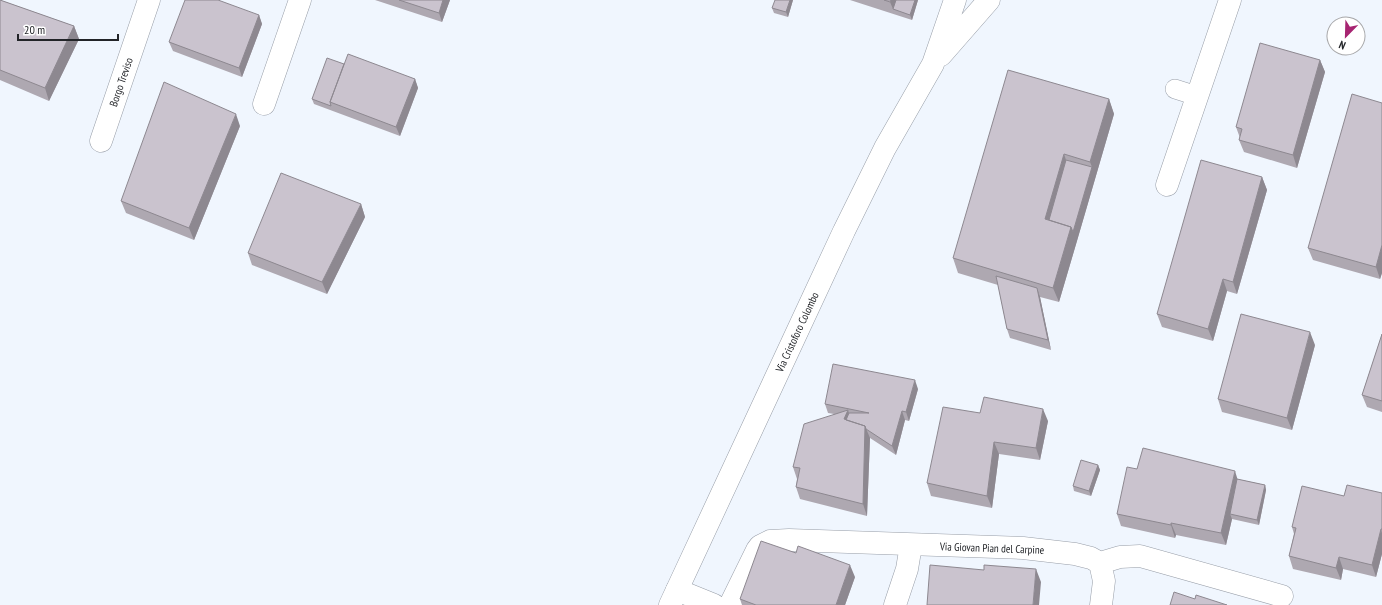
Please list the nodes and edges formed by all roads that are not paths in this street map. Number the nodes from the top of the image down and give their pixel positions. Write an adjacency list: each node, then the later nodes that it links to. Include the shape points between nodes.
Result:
1 (149, 0): 10 (street, Borgo Treviso)
2 (300, 0): 9 (street)
3 (955, 0): 6 (street, Via Cristoforo Colombo)
4 (989, 0): 6 (street, Via Cristoforo Colombo)
5 (1230, 0): 8 (street)
6 (933, 64): 15 (street, Via Cristoforo Colombo, via 885,148 844,231)
7 (1175, 89): 8 (lane)
8 (1197, 96): 11 (street)
9 (264, 104)
10 (101, 141)
11 (1167, 185)
12 (911, 545): 13 (street, Via Giovan Pian del Carpine, via 1056,550 1084,556); 17 (street, Via Giovan Pian del Carpine, via 812,540 770,541 757,550); 18 (street, via 907,569)
13 (1100, 564): 14 (street, via 1120,557 1140,556); 19 (street, via 1104,581)
14 (1282, 596)
15 (674, 597): 16 (street)
16 (714, 605)
17 (730, 605)
18 (895, 605)
19 (1101, 605)

